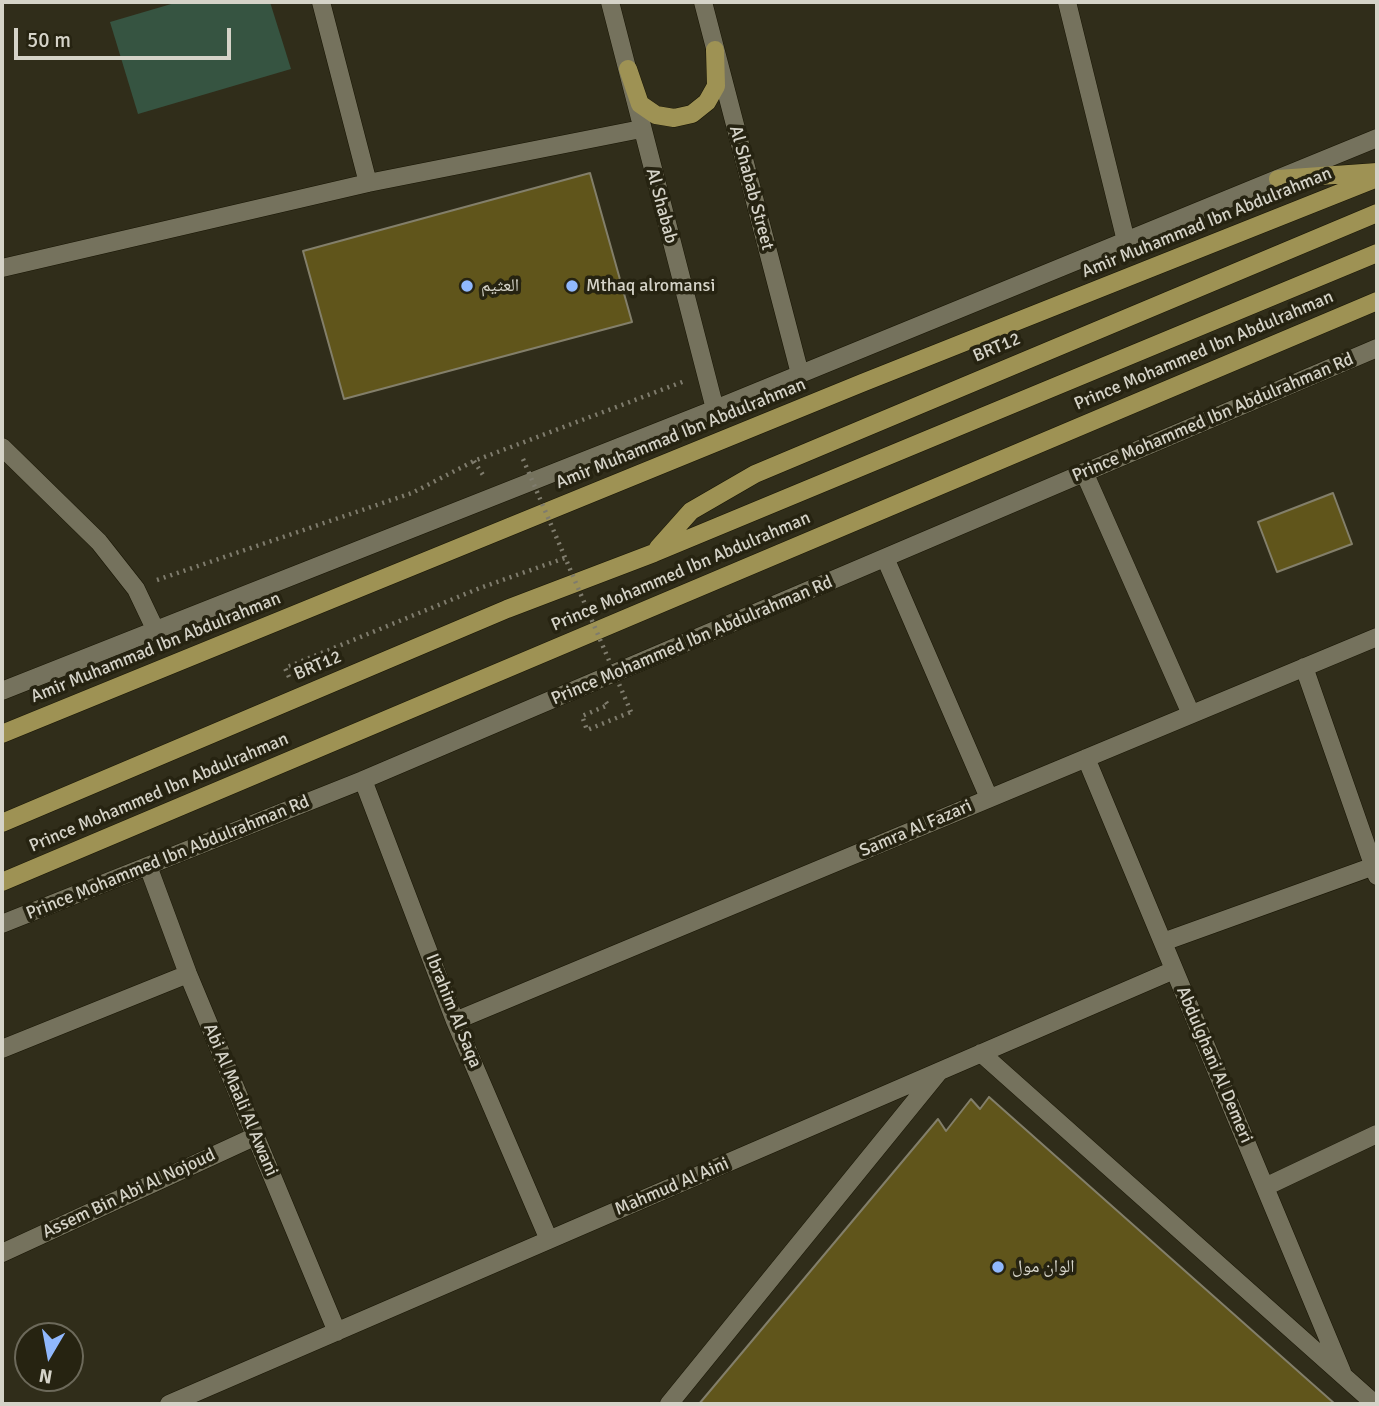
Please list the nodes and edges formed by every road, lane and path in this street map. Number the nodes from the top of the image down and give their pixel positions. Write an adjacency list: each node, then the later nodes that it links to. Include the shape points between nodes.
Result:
1 (321, 2): 12 (street)
2 (610, 2): 6 (street, Al Shabab)
3 (703, 2): 5 (street, Al Shabab Street)
4 (1067, 2): 14 (street)
5 (715, 50): 6 (main road, via 716,86 707,102 692,114 674,118 656,115 640,104); 20 (street, Al Shabab Street)
6 (628, 69): 7 (street, Al Shabab)
7 (640, 129): 12 (street); 19 (street, Al Shabab)
8 (1377, 138): 10 (street)
9 (1377, 172): 10 (main road)
10 (1278, 178): 14 (street)
11 (1377, 178): 38 (main road, Amir Muhammad Ibn Abdulrahman)
12 (368, 183): 16 (street)
13 (1377, 213): 27 (main road, BRT12, via 755,474 691,511)
14 (1126, 241): 20 (street)
15 (1377, 253): 27 (main road, BRT12)
16 (2, 268)
17 (1377, 301): 45 (main road, Prince Mohammed Ibn Abdulrahman)
18 (1377, 348): 25 (street, Prince Mohammed Ibn Abdulrahman Rd)
19 (705, 373): 21 (street, Al Shabab); 24 (path)
20 (800, 374): 21 (street)
21 (715, 409): 31 (street)
22 (2, 447): 31 (street, via 99,542 136,589)
23 (523, 459): 28 (path, bridge)
24 (474, 461): 26 (path); 30 (path, via 412,493)
25 (1084, 472): 29 (street, Prince Mohammed Ibn Abdulrahman Rd); 37 (street)
26 (482, 476)
27 (654, 554): 35 (main road, BRT12, via 507,609)
28 (565, 558): 35 (path, via 285,668); 36 (path, bridge, via 631,712 587,730 582,716)
29 (886, 560): 40 (street, Prince Mohammed Ibn Abdulrahman Rd); 41 (street)
30 (153, 582)
31 (156, 631): 34 (street)
32 (1377, 637): 33 (street, Samra Al Fazari)
33 (1304, 667): 37 (street, Samra Al Fazari); 44 (street)
34 (2, 691)
35 (298, 697): 42 (main road, BRT12)
36 (608, 705)
37 (1191, 714): 39 (street, Samra Al Fazari)
38 (2, 734)
39 (1086, 758): 41 (street, Samra Al Fazari); 47 (street, Abdulghani Al Demeri)
40 (363, 780): 43 (street, Prince Mohammed Ibn Abdulrahman Rd); 50 (street, Ibrahim Al Saqa)
41 (989, 799): 50 (street, Samra Al Fazari)
42 (2, 823)
43 (148, 866): 46 (street, Prince Mohammed Ibn Abdulrahman Rd); 49 (street, Abi Al Maali Al Awani)
44 (1376, 869): 47 (street)
45 (2, 882)
46 (2, 924)
47 (1163, 942): 48 (street, Abdulghani Al Demeri)
48 (1174, 970): 52 (street, Mahmud Al Aini); 56 (street, Abdulghani Al Demeri)
49 (188, 974): 51 (street); 55 (street, Abi Al Maali Al Awani)
50 (455, 1021): 57 (street, Ibrahim Al Saqa)
51 (2, 1049)
52 (981, 1053): 53 (street, Mahmud Al Aini); 60 (street, Abdulghani Al Demeri)
53 (941, 1071): 57 (street, Mahmud Al Aini); 63 (street)
54 (1377, 1134): 56 (street)
55 (256, 1136): 58 (street, Assem Bin Abi Al Nojoud); 59 (street, Abi Al Maali Al Awani)
56 (1265, 1187): 60 (street, Abdulghani Al Demeri)
57 (549, 1240): 59 (street, Mahmud Al Aini)
58 (2, 1253)
59 (337, 1332): 62 (street, Mahmud Al Aini)
60 (1342, 1372): 61 (street, Abdulghani Al Demeri)
61 (1375, 1401)
62 (169, 1404)
63 (669, 1404)

